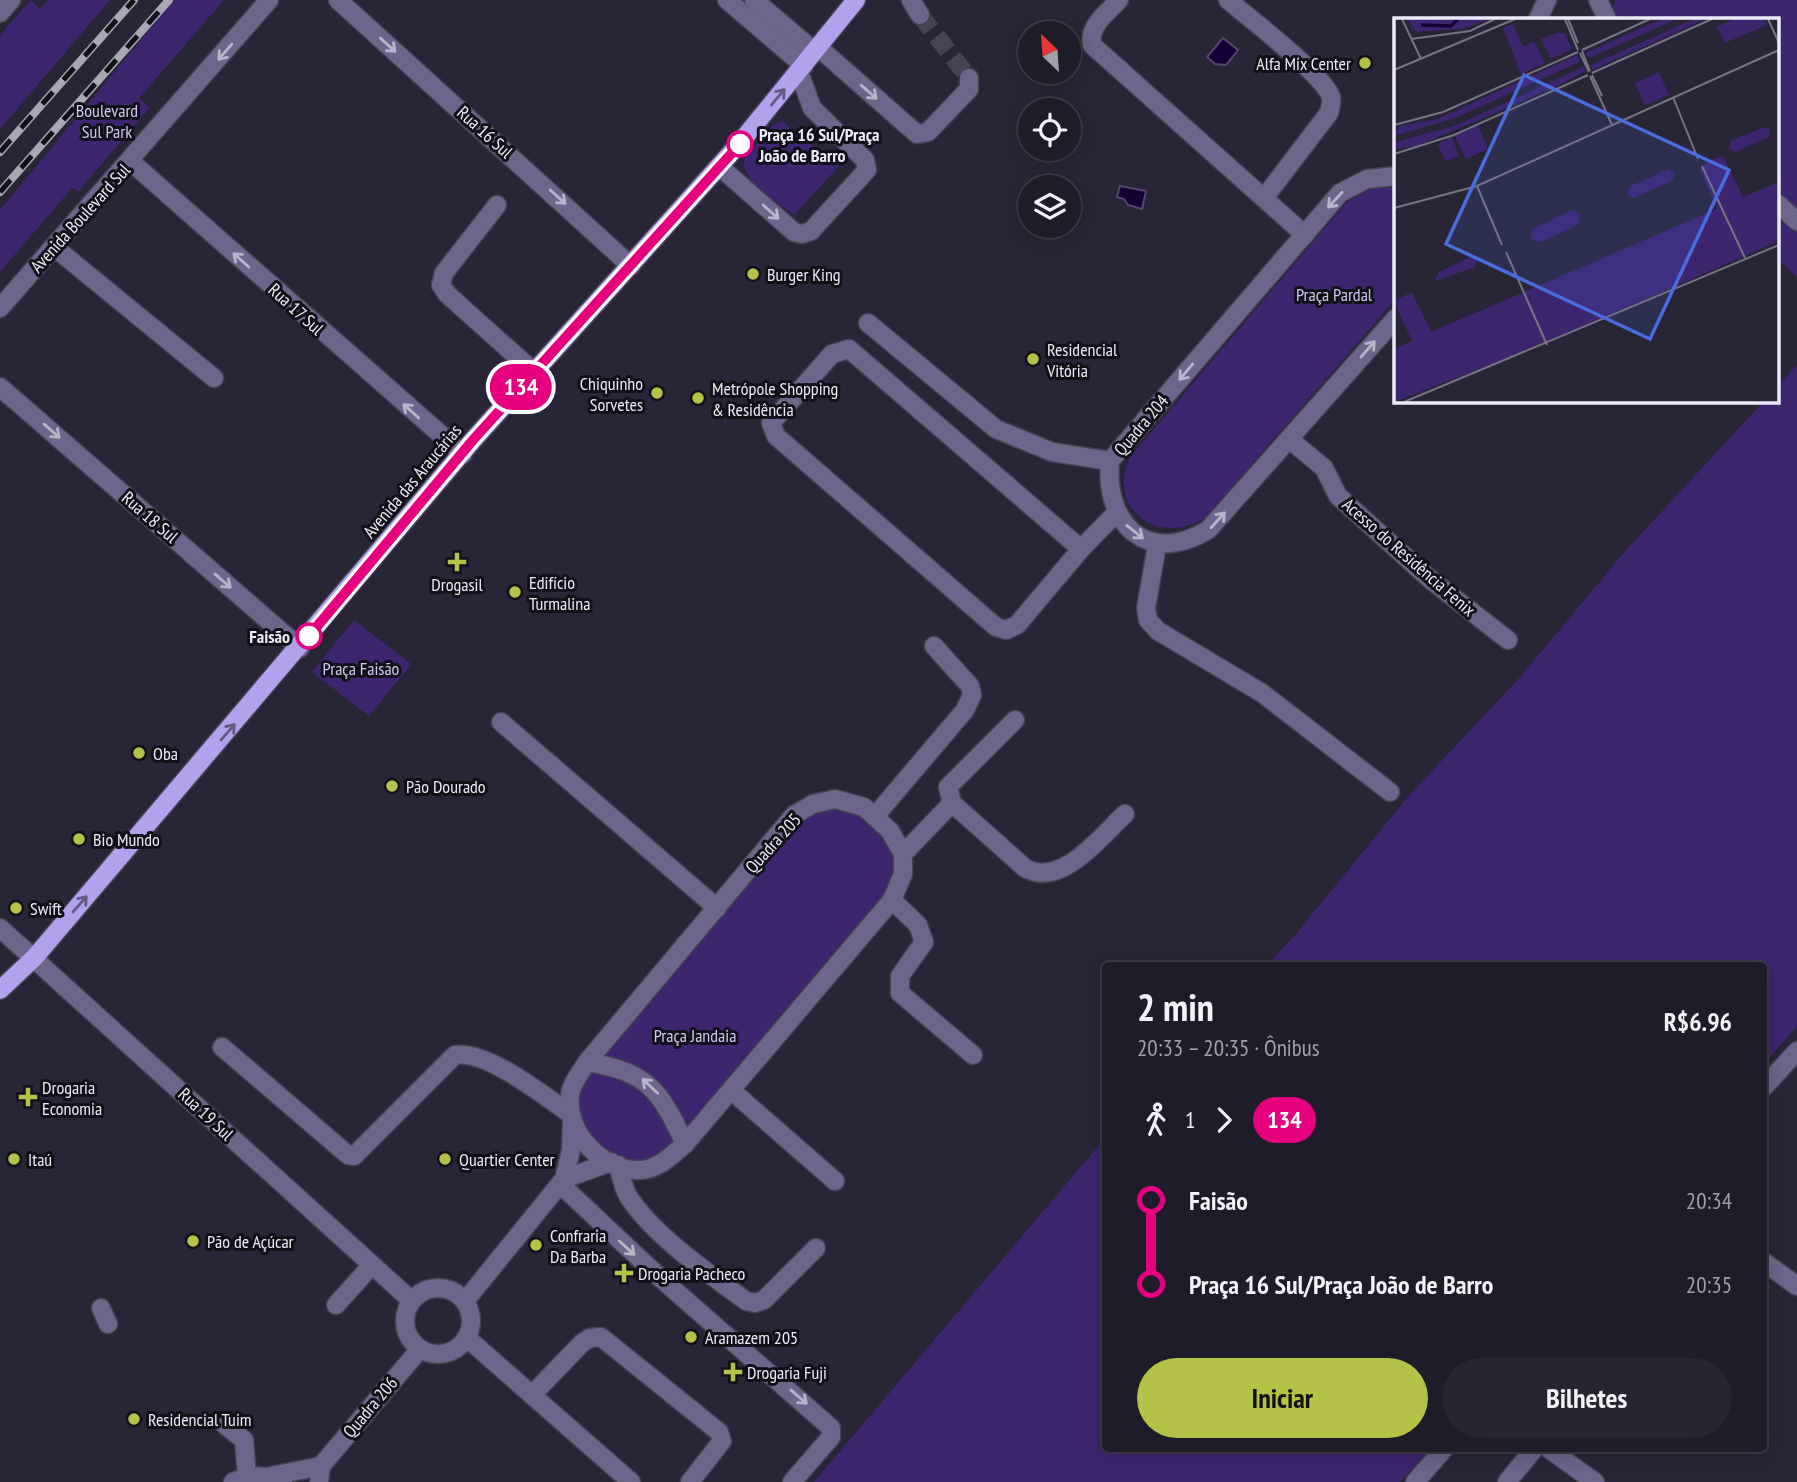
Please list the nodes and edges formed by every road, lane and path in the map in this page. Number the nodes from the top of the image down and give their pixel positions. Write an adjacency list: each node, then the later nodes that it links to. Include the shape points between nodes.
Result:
1 (11, 0): 11 (street)
2 (269, 0): 17 (street, Avenida Boulevard Sul, one-way to 17)
3 (338, 0): 26 (street, Rua 16 Sul, one-way to 26)
4 (727, 0): 15 (street)
5 (754, 0): 14 (street)
6 (856, 0): 14 (main road, Avenida das Araucárias)
7 (1119, 0): 20 (street, via 1095,26 1092,45)
8 (1228, 0): 20 (street, via 1302,64 1332,100 1329,113)
9 (1527, 0): 12 (street)
10 (1547, 0): 13 (street)
11 (0, 13)
12 (1537, 18)
13 (1538, 18)
14 (816, 49): 15 (main road, Avenida das Araucárias); 16 (street, one-way to 16, via 917,134 928,132 969,89)
15 (802, 69): 18 (main road, Avenida das Araucárias, one-way to 15); 18 (street, one-way to 15, via 794,232 802,234 811,231 867,170 865,160 812,108)
16 (969, 78)
17 (130, 161): 25 (street, Avenida Boulevard Sul); 34 (street, Rua 17 Sul, one-way to 17)
18 (720, 167): 26 (main road, Avenida das Araucárias)
19 (1394, 176): 24 (street, Quadra 204, one-way to 24, via 1367,179 1340,193)
20 (1264, 198): 24 (street)
21 (497, 205): 30 (street, via 443,273 441,285)
22 (1780, 206): 23 (street)
23 (1797, 221)
24 (1305, 235): 35 (street, Quadra 204, one-way to 35)
25 (54, 247): 27 (street, Avenida Boulevard Sul); 31 (street)
26 (631, 266): 30 (main road, Avenida das Araucárias)
27 (0, 308)
28 (1394, 320): 33 (street, one-way to 28)
29 (868, 323): 35 (street, via 996,429 1052,452)
30 (534, 372): 34 (main road, Avenida das Araucárias)
31 (214, 378)
32 (0, 387): 41 (street, Rua 18 Sul, one-way to 41)
33 (1289, 439): 37 (street, one-way to 33, via 1185,542 1208,530); 39 (street, Acesso do Residência Fenix, via 1324,468 1338,496 1431,580)
34 (463, 454): 41 (main road, Avenida das Araucárias)
35 (1110, 461): 36 (street, Quadra 204)
36 (1116, 513): 37 (street, one-way to 37, via 1136,536); 38 (street)
37 (1157, 545): 44 (street, via 1146,608 1148,620 1158,631 1262,693)
38 (1081, 549): 38 (street, via 849,349 832,354 771,423 776,436 996,627 1017,625)
39 (1508, 640)
40 (934, 646): 47 (street, via 970,686 972,695 965,710)
41 (300, 648): 52 (main road, Avenida das Araucárias, one-way to 41)
42 (1015, 720): 45 (street, via 948,786)
43 (501, 722): 50 (street)
44 (1390, 792)
45 (951, 803): 46 (street, via 1032,872 1050,873 1071,864); 48 (street)
46 (1125, 814)
47 (876, 815): 48 (street); 50 (street, Quadra 205, via 835,799 794,815)
48 (903, 855): 49 (street, via 902,874)
49 (892, 900): 56 (street, via 918,925 924,942 900,975 900,993); 59 (street)
50 (717, 908): 57 (street, Quadra 205)
51 (0, 928): 52 (street, Rua 19 Sul)
52 (35, 957): 53 (main road, Avenida das Araucárias); 67 (street, Rua 19 Sul)
53 (0, 990)
54 (222, 1047): 60 (street, via 348,1155 354,1156 455,1055 488,1063)
55 (1797, 1051): 58 (street)
56 (973, 1055)
57 (587, 1062): 60 (street, Quadra 205, via 570,1092); 61 (street, one-way to 57, via 667,1104 652,1085 617,1067)
58 (1767, 1084)
59 (732, 1091): 61 (street); 64 (street)
60 (571, 1117): 62 (street, via 583,1141); 63 (street, Quadra 205, via 571,1150)
61 (685, 1144): 62 (street, via 662,1164 639,1170)
62 (615, 1164): 63 (street); 65 (street, via 638,1209 696,1264 746,1301 764,1300)
63 (562, 1181): 70 (street, Quadra 205); 84 (street, one-way to 84, via 646,1265 831,1428 831,1437)
64 (835, 1181)
65 (816, 1248)
66 (1767, 1264): 68 (street)
67 (371, 1266): 69 (street, Rua 19 Sul); 71 (street)
68 (1797, 1286)
69 (412, 1301): 70 (street, via 439,1288 449,1289); 73 (street, via 405,1321)
70 (465, 1301): 72 (street, via 472,1319)
71 (336, 1305)
72 (467, 1338): 73 (street, via 451,1352); 74 (street)
73 (420, 1349): 79 (street, Quadra 206)
74 (532, 1395): 82 (street); 83 (street, via 582,1343 601,1337 719,1432 722,1441)
75 (225, 1425): 80 (street, via 244,1440)
76 (1441, 1452): 85 (street)
77 (1532, 1452): 86 (street)
78 (1553, 1452): 87 (street)
79 (320, 1474): 81 (street, Quadra 206)
80 (240, 1479): 81 (street, Quadra 206)
81 (277, 1479)
82 (631, 1482)
83 (690, 1482)
84 (793, 1482)
85 (1415, 1482)
86 (1507, 1482)
87 (1595, 1482)

